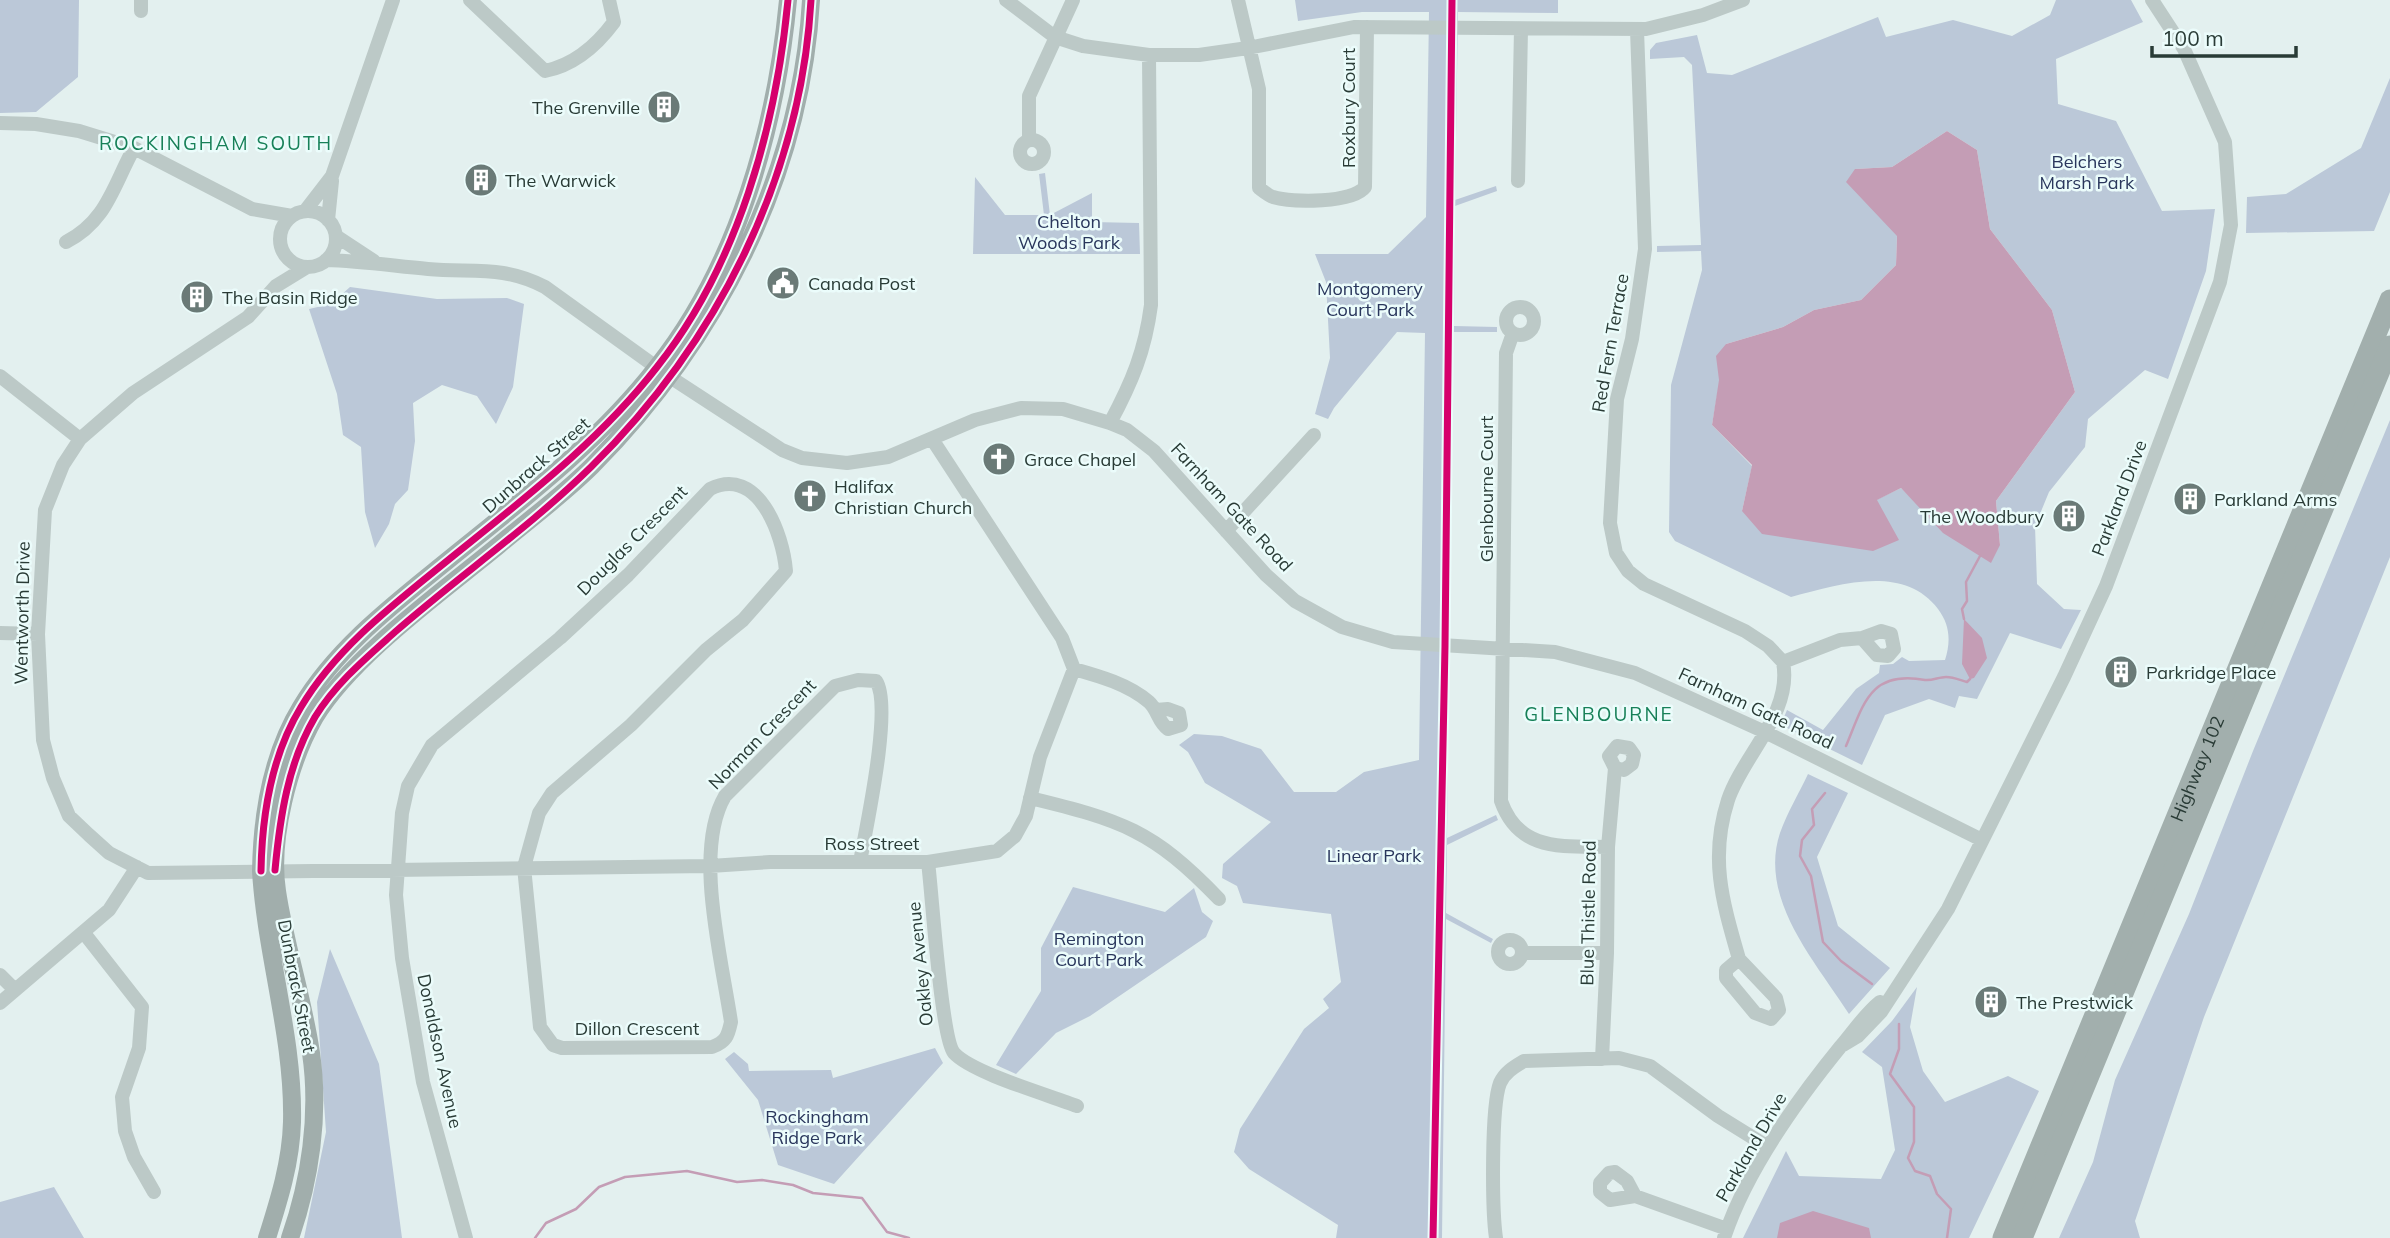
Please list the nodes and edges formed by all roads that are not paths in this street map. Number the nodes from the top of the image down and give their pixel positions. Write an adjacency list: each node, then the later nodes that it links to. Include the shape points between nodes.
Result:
1 (393, 0): 20 (street)
2 (470, 0): 3 (street, via 545,71 563,67 607,32 614,22)
3 (609, 0)
4 (788, 0): 35 (main road, Dunbrack Street, via 774,99 748,193)
5 (811, 0): 35 (main road, Dunbrack Street, via 799,95 757,232 728,289)
6 (1006, 0): 14 (street)
7 (1073, 0): 14 (street)
8 (1238, 0): 15 (street)
9 (1743, 0): 13 (street, via 1679,22)
10 (2157, 2): 52 (street, Parkland Drive, via 2184,49 2225,142 2231,225 2221,282 2106,586)
11 (1367, 27): 12 (street); 15 (street); 15 (street, Roxbury Court, via 1367,178 1359,195 1346,199 1273,197 1259,188 1259,89)
12 (1521, 29): 13 (street); 21 (street)
13 (1637, 30): 46 (street, Red Fern Terrace, via 1645,249 1632,339 1617,399 1610,523 1616,553 1644,584 1745,631)
14 (1055, 37): 16 (street, via 1083,46); 18 (street, via 1029,96)
15 (1248, 48): 16 (street, via 1199,55)
16 (1149, 55): 37 (street, via 1151,305 1146,345)
17 (0, 123): 19 (street, via 79,131)
18 (1029, 139)
19 (134, 148): 22 (street); 26 (street, via 99,218)
20 (332, 176): 23 (street); 24 (street)
21 (1518, 181)
22 (252, 209): 23 (street); 27 (street)
23 (299, 213): 24 (street); 27 (street, via 283,226)
24 (328, 220): 25 (street)
25 (336, 236): 28 (street); 29 (street)
26 (66, 242)
27 (281, 244): 30 (street, via 291,261); 31 (street)
28 (326, 260): 29 (street, Farnham Gate Road); 30 (street)
29 (375, 262): 35 (street, Farnham Gate Road, via 500,270 525,276)
30 (307, 267): 31 (street, Wentworth Drive)
31 (276, 286): 39 (street, Wentworth Drive, via 248,317 132,393)
32 (2390, 300): 79 (highway, Highway 102)
33 (1513, 333): 45 (street, Glenbourne Court, via 1506,353)
34 (2390, 346): 80 (highway, Highway 102)
35 (663, 372): 40 (street, Farnham Gate Road, via 782,450 802,458 862,461 888,457); 60 (main road, Dunbrack Street, via 591,467 350,672 316,716 297,755)
36 (0, 376): 39 (street)
37 (1110, 423): 40 (street, Farnham Gate Road, via 1063,409 1021,408 975,420); 41 (street, Farnham Gate Road, via 1154,451)
38 (1314, 435): 41 (street)
39 (80, 439): 43 (street, Wentworth Drive, via 63,464 45,510)
40 (932, 439): 47 (street, via 1048,615)
41 (1226, 531): 45 (street, Farnham Gate Road, via 1295,600 1342,627 1393,642)
42 (0, 633): 43 (street)
43 (38, 634): 57 (street, Wentworth Drive, via 43,740 69,816 109,853)
44 (1861, 638): 46 (street, via 1819,645)
45 (1504, 647): 49 (street, Farnham Gate Road, via 1555,652 1635,673); 53 (street, Glenbourne Court, via 1501,782 1506,815 1523,835 1535,841)
46 (1783, 662): 49 (street, via 1783,690)
47 (1074, 668): 48 (street, via 1140,695); 51 (street, Ross Street, via 1040,757)
48 (1156, 710)
49 (1766, 732): 52 (street, Farnham Gate Road); 65 (street, via 1728,800 1718,855 1721,894)
50 (1615, 768): 53 (street, Blue Thistle Road)
51 (1030, 798): 55 (street, Ross Street, via 1015,836 997,851); 61 (street, via 1118,821 1151,838)
52 (1982, 840): 71 (street, Parkland Drive, via 1948,909 1897,987 1868,1027 1843,1045)
53 (1608, 847): 64 (street, Blue Thistle Road)
54 (860, 862): 55 (street, Ross Street); 56 (street, Ross Street); 56 (street, Norman Crescent, via 882,690 876,681 858,680 835,686 725,796 710,835)
55 (929, 862): 70 (street, Oakley Avenue, via 943,1017 954,1052 970,1064)
56 (710, 866): 58 (street, Ross Street); 58 (street, Dillon Crescent, via 731,1022 722,1044 712,1047 553,1045 540,1027)
57 (137, 867): 60 (street, Wentworth Drive, via 149,873 178,874); 62 (street, via 109,910)
58 (524, 867): 59 (street, Ross Street); 59 (street, Douglas Crescent, via 539,813 552,793 743,620 786,570 782,542 759,498 747,488 731,483 710,489 560,638 432,745 408,786)
59 (398, 868): 60 (street, Ross Street); 77 (street, Donaldson Avenue, via 396,895 411,1024)
60 (268, 870): 75 (main road, Dunbrack Street, via 292,1122 282,1191); 76 (main road, Dunbrack Street, via 312,1057 311,1153)
61 (1219, 899)
62 (84, 933): 67 (street); 72 (street, via 142,1007 139,1048 122,1097 129,1144)
63 (1522, 953): 64 (street)
64 (1607, 953): 69 (street, Blue Thistle Road)
65 (1739, 959)
66 (0, 975): 67 (street)
67 (15, 990): 68 (street)
68 (0, 1003)
69 (1602, 1059): 71 (street, via 1650,1066); 78 (street, via 1524,1061 1502,1080 1494,1108)
70 (1077, 1106)
71 (1768, 1147): 74 (street, Parkland Drive)
72 (153, 1192)
73 (1635, 1196): 74 (street)
74 (1725, 1233)
75 (267, 1238)
76 (290, 1238)
77 (466, 1238)
78 (1496, 1238)
79 (2003, 1238)
80 (2022, 1238)

